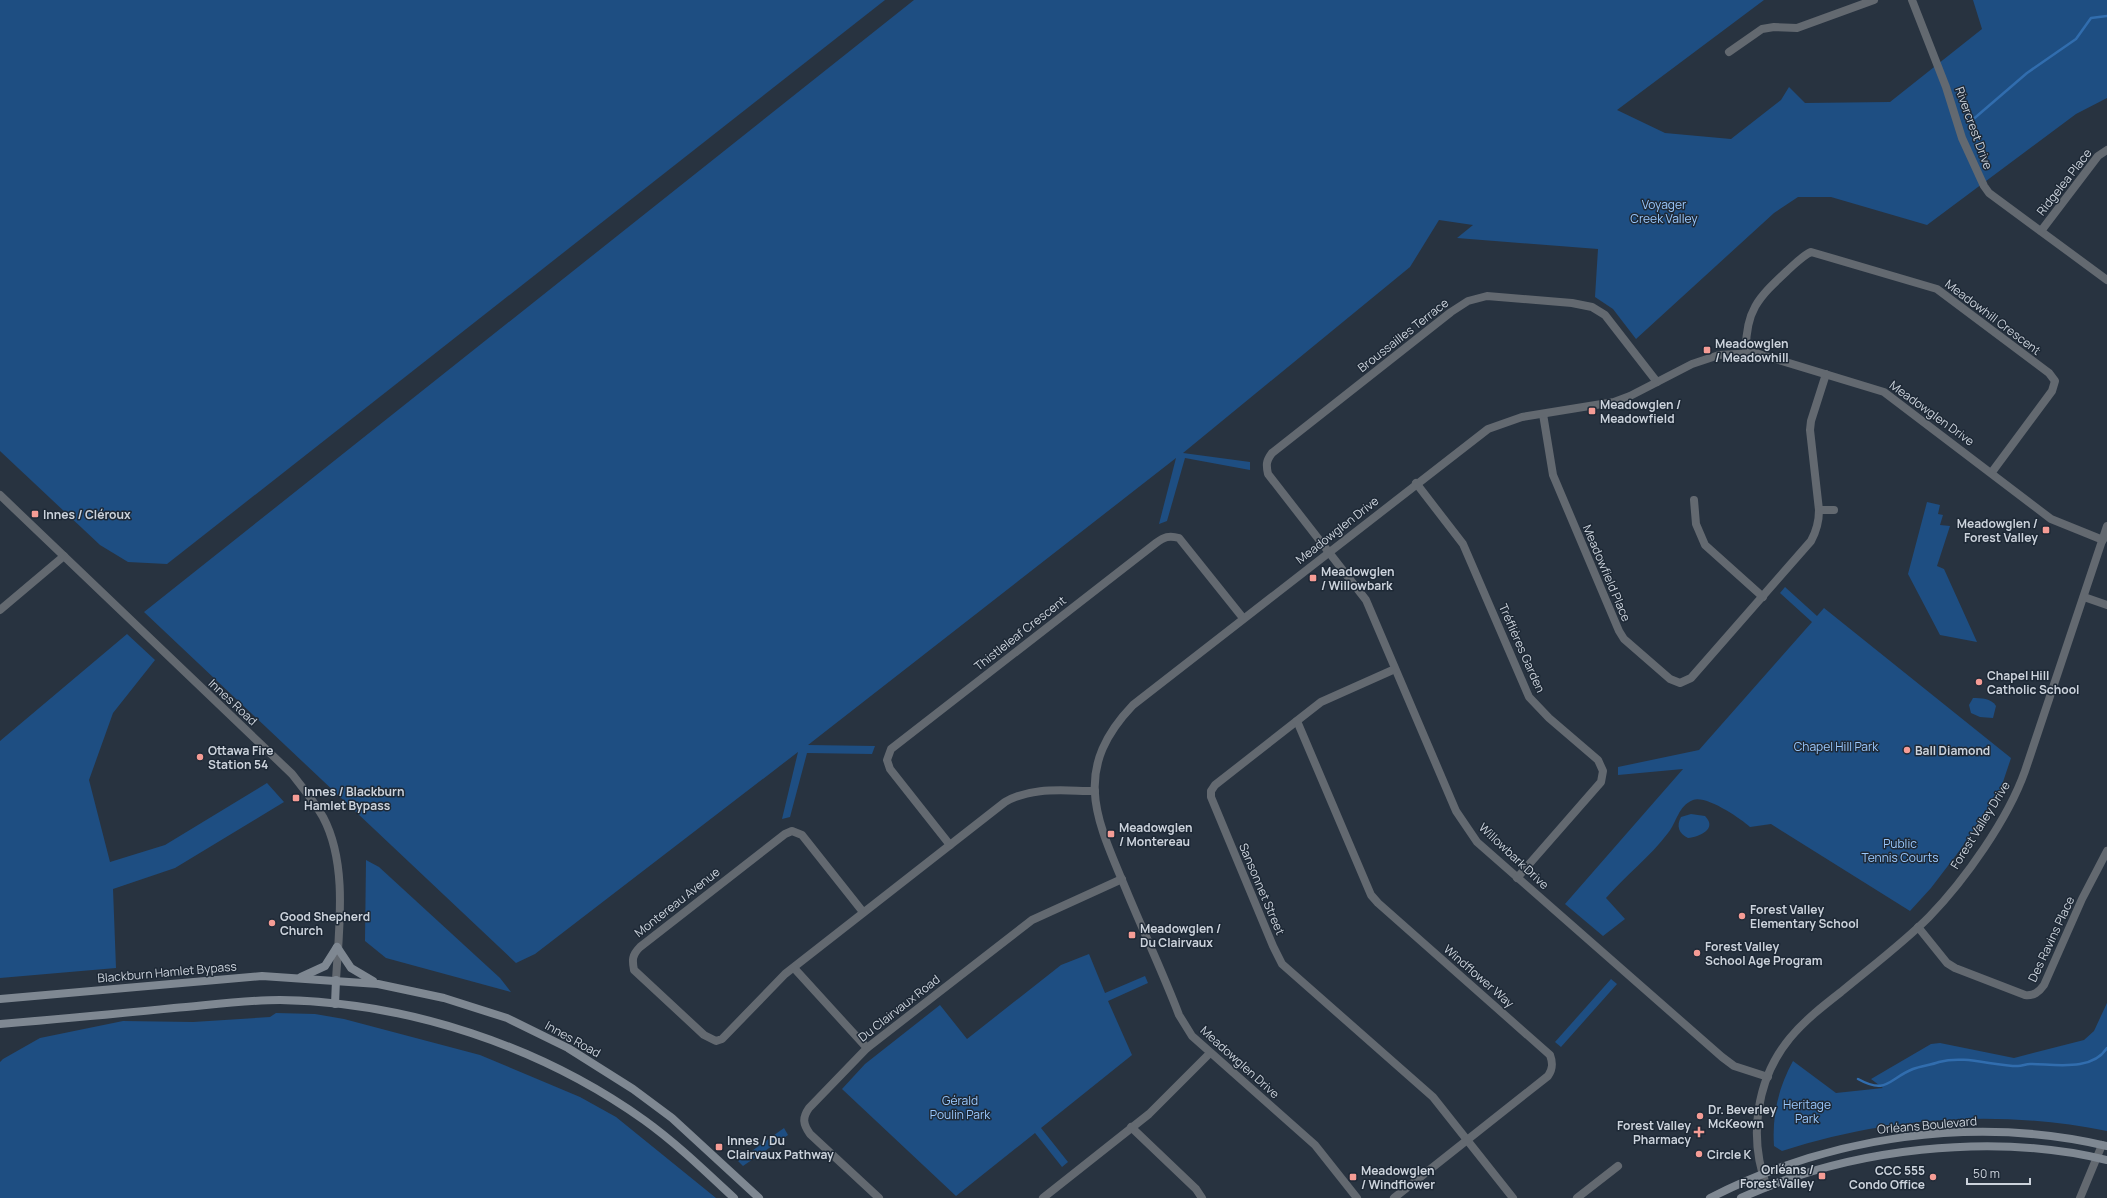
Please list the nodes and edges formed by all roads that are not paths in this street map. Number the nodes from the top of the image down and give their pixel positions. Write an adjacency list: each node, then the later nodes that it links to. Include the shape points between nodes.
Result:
1 (1874, 0): 3 (street, via 1802,27 1762,29)
2 (1912, 0): 5 (street, Rivercrest Drive, via 1946,87 1962,138 1984,186 1989,193)
3 (1729, 52)
4 (2107, 150): 5 (street, Ridgelea Place, via 2098,156)
5 (2041, 231): 6 (street, Rivercrest Drive)
6 (2107, 280)
7 (1746, 353): 8 (street, Meadowglen Drive, via 1766,356); 9 (street, Meadowglen Drive, via 1720,355 1703,360); 11 (street, Meadowhill Crescent, via 1750,316 1756,303 1780,278 1811,252 1937,289 2049,373 2055,381 2052,391)
8 (1826, 374): 11 (street, Meadowglen Drive, via 1884,392); 15 (street, Meadowfield Place, via 1810,430)
9 (1657, 382): 10 (street, Meadowglen Drive, via 1614,402); 19 (street, Broussailles Terrace, via 1605,315 1592,307 1487,296 1468,301 1272,453 1267,460 1268,474)
10 (1543, 414): 12 (street, Meadowglen Drive, via 1512,419 1488,429); 21 (street, Meadowfield Place, via 1553,475 1619,631 1624,639 1670,679 1680,683 1691,678)
11 (1992, 472): 18 (street, Meadowglen Drive, via 2058,523)
12 (1416, 484): 19 (street, Meadowglen Drive); 31 (street, Tréflières Garden, via 1463,544 1529,697 1544,714 1598,760 1603,771 1601,782)
13 (0, 496): 20 (street, Innes Road)
14 (1694, 500): 21 (street, via 1696,524 1705,545)
15 (1819, 510): 16 (street); 21 (street, Meadowfield Place, via 1819,522 1811,541)
16 (1834, 510)
17 (2107, 526): 18 (street, Forest Valley Drive)
18 (2103, 540): 22 (street, Forest Valley Drive)
19 (1329, 551): 25 (street, Meadowglen Drive); 26 (street, Willowbark Drive, via 1366,600)
20 (64, 556): 24 (street); 35 (street, Innes Road, via 292,774 313,800 330,832 337,860 340,886)
21 (1763, 597)
22 (2084, 597): 23 (street); 34 (street, Forest Valley Drive, via 2017,791 1975,860)
23 (2107, 605)
24 (0, 610)
25 (1243, 618): 28 (street, Meadowglen Drive, via 1137,702 1122,717 1106,741 1099,760); 29 (street, Thistleleaf Crescent, via 1179,538 1165,537 1156,543 891,749 887,760 890,769)
26 (1395, 669): 27 (street, Sansonnet Street, via 1331,696); 31 (street, Willowbark Drive, via 1456,810 1477,842)
27 (1296, 721): 47 (street, Sansonnet Street, via 1215,785 1211,791 1212,803 1282,964 1433,1097); 47 (street, Windflower Way, via 1371,895 1550,1055 1552,1068 1548,1076)
28 (1095, 791): 29 (street, Montereau Avenue, via 1024,792 1005,802); 32 (street, Meadowglen Drive, via 1098,819)
29 (950, 845): 33 (street, Montereau Avenue)
30 (2107, 851): 34 (street, Des Ravins Place, via 2082,898 2044,985 2032,996 1954,968)
31 (1517, 878): 45 (street, Willowbark Drive, via 1727,1062)
32 (1122, 880): 43 (street, Du Clairvaux Road, via 1032,920); 44 (street, Meadowglen Drive, via 1179,1015 1192,1036)
33 (863, 912): 36 (street, Montereau Avenue); 36 (street, Montereau Avenue, via 802,835 792,832 785,834 646,942 634,953 632,959 634,970 704,1035 716,1041 727,1036)
34 (1918, 927): 45 (street, Forest Valley Drive, via 1800,1027 1780,1052)
35 (337, 947): 37 (main road, via 325,966); 38 (street, Innes Road); 39 (main road, via 351,968)
36 (794, 968): 43 (street)
37 (299, 978): 38 (main road, Blackburn Hamlet Bypass); 40 (main road, Blackburn Hamlet Bypass, via 262,976)
38 (336, 980): 39 (main road, Innes Road); 41 (main road, Innes Road)
39 (378, 984): 55 (main road, Innes Road, via 444,998 507,1018 568,1048 633,1089 672,1118)
40 (0, 999)
41 (335, 1004): 42 (main road, via 279,1000); 54 (main road, via 451,1027 493,1041 556,1068 644,1120)
42 (0, 1024)
43 (867, 1048): 56 (street, Du Clairvaux Road, via 809,1108 803,1120 810,1134)
44 (1210, 1053): 46 (street, via 1176,1089); 59 (street, Meadowglen Drive, via 1315,1145)
45 (1768, 1077): 52 (street, Forest Valley Drive, via 1762,1089 1757,1122 1758,1156)
46 (1131, 1127): 57 (street); 58 (street, via 1196,1189)
47 (1467, 1140): 60 (street, Windflower Way); 61 (street, Sansonnet Street)
48 (2105, 1146): 49 (street); 52 (main road, Orléans Boulevard, via 2080,1140 2025,1134 1934,1134 1849,1147)
49 (2098, 1158): 50 (main road, Orléans Boulevard); 53 (main road, Orléans Boulevard, via 2064,1152 1993,1146 1918,1150 1838,1165); 65 (street)
50 (2107, 1160)
51 (1618, 1166): 62 (street)
52 (1762, 1173): 53 (street, Forest Valley Drive); 63 (main road, Orléans Boulevard)
53 (1767, 1187): 64 (main road, Orléans Boulevard)
54 (734, 1198)
55 (759, 1198)
56 (879, 1198)
57 (1043, 1198)
58 (1202, 1198)
59 (1357, 1198)
60 (1394, 1198)
61 (1513, 1198)
62 (1577, 1198)
63 (1710, 1198)
64 (1741, 1198)
65 (2080, 1198)

